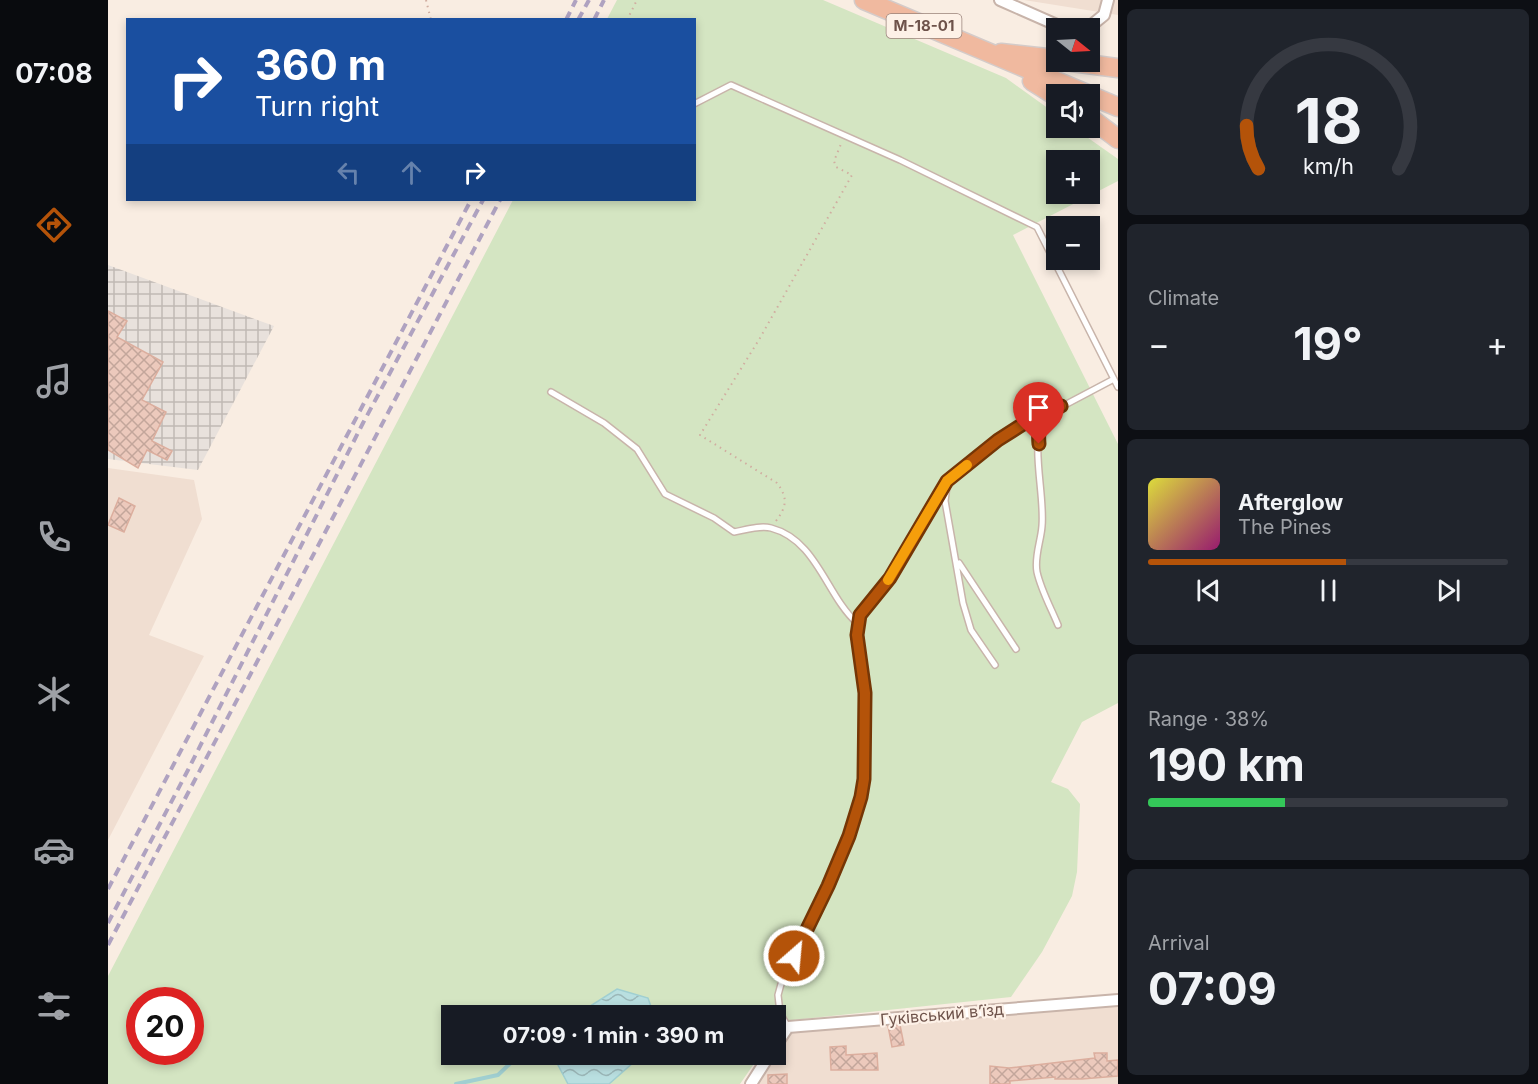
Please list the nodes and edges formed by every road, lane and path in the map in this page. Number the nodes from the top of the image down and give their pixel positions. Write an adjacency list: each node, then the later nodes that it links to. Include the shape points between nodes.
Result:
1 (426, 0): 6 (path)
2 (637, 0): 7 (path)
3 (864, 0): 8 (highway, М-18-01)
4 (1000, 0): 5 (street, via 1059,26 1088,28 1104,15)
5 (1108, 0)
6 (430, 18)
7 (628, 18)
8 (984, 52): 9 (highway, М-18-01); 12 (highway, М-18-01); 13 (highway, М-18-01)
9 (1046, 58)
10 (1100, 66): 11 (highway)
11 (1118, 68)
12 (1061, 84)
13 (1046, 90)
14 (1100, 100): 16 (highway, М-18-01)
15 (696, 103): 18 (lane, via 731,85)
16 (1118, 107)
17 (1100, 125): 19 (highway)
18 (844, 136): 20 (lane, via 1037,226); 25 (path, via 834,161 836,167 852,175 700,435 777,483 786,495 785,508)
19 (1118, 139)
20 (1114, 379): 21 (lane); 23 (lane)
21 (1118, 387)
22 (551, 392): 25 (lane, via 629,441 665,494 734,532)
23 (1061, 406): 24 (lane, via 1045,410 998,440); 28 (lane, via 1045,415 1038,433 1043,497 1037,573)
24 (947, 481): 26 (lane, via 945,501); 27 (lane, via 895,570)
25 (770, 527): 27 (lane, via 785,534 818,564 844,612)
26 (957, 559): 29 (lane); 30 (lane, via 971,630)
27 (857, 623): 32 (lane, via 865,693 864,779 849,836 784,973 778,995 780,1013)
28 (1058, 625)
29 (1016, 649)
30 (995, 665)
31 (1118, 1000): 32 (street, Гуківський в’їзд)
32 (788, 1027): 33 (street)
33 (786, 1030)
34 (763, 1065): 35 (street)
35 (751, 1084)

